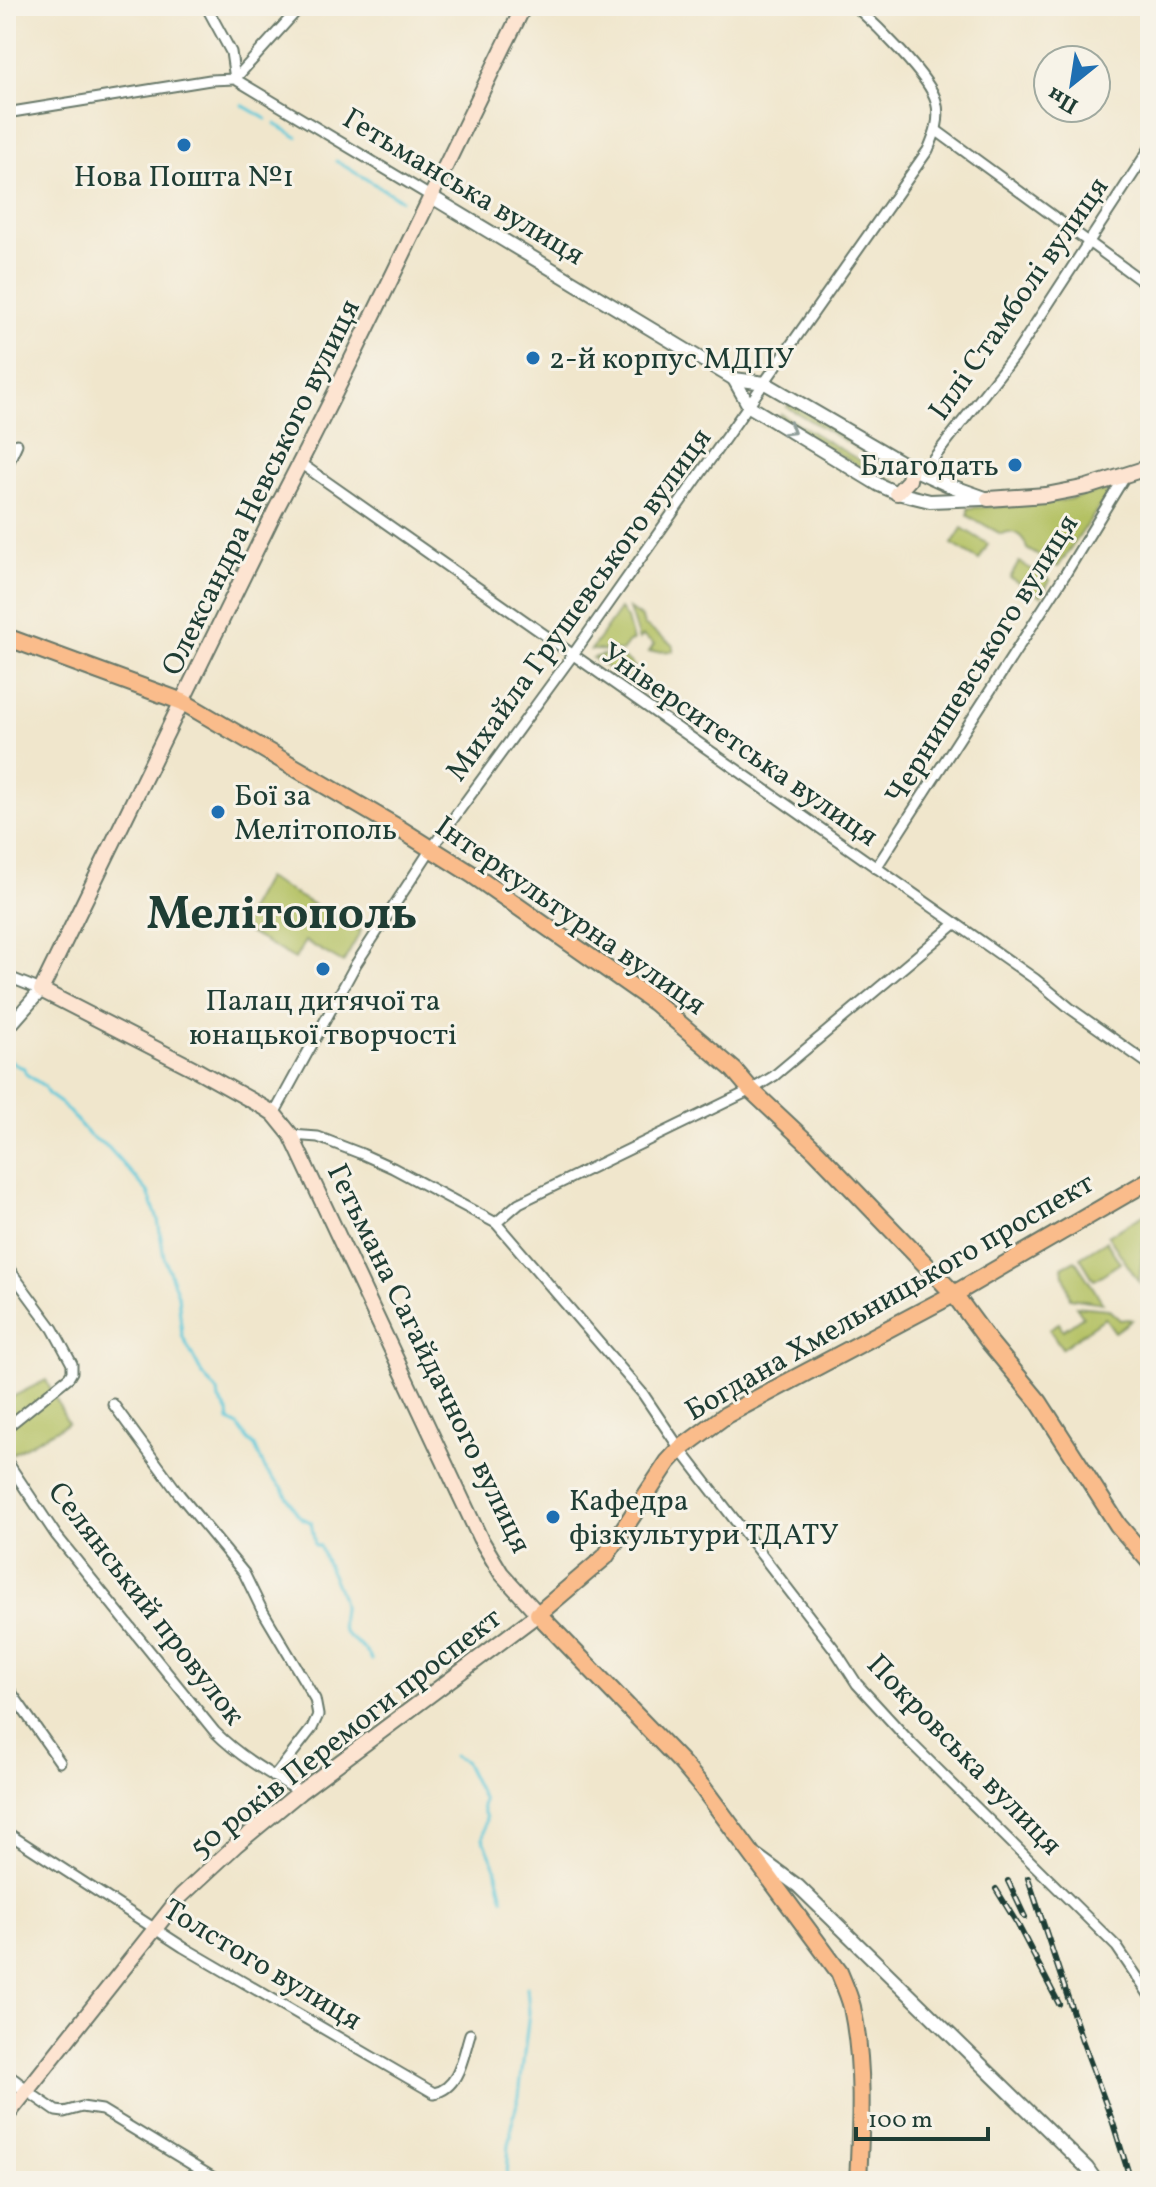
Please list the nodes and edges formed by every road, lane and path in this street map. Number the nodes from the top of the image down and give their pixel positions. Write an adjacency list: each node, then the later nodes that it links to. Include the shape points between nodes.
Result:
1 (206, 6): 5 (street, via 231,52)
2 (301, 6): 5 (street)
3 (524, 6): 9 (main road, Олександра Невського вулиця)
4 (855, 6): 7 (street, via 928,85 936,99)
5 (235, 79): 6 (street); 9 (street, Гетьманська вулиця)
6 (6, 113)
7 (937, 131): 10 (street); 13 (street, Михайла Грушевського вулиця)
8 (1150, 148): 10 (street, Іллі Стамболі вулиця)
9 (432, 197): 12 (street, Гетьманська вулиця); 16 (main road, Олександра Невського вулиця)
10 (1089, 241): 11 (street); 19 (street, Іллі Стамболі вулиця, via 1017,352)
11 (1150, 287)
12 (734, 379): 13 (street, Гетьманська вулиця); 14 (street, Гетьманська вулиця)
13 (765, 383): 14 (street, Михайла Грушевського вулиця); 19 (street, Гетьманська вулиця)
14 (749, 406): 21 (street, Гетьманська вулиця, one-way to 21); 24 (street, Михайла Грушевського вулиця)
15 (17, 444): 18 (street)
16 (300, 463): 24 (street, Університетська вулиця); 25 (main road, Олександра Невського вулиця)
17 (1150, 467): 20 (main road)
18 (6, 468)
19 (916, 471): 21 (main road); 22 (street, Гетьманська вулиця)
20 (1125, 475): 22 (main road, via 1059,493); 27 (street, Чернишевського вулиця)
21 (897, 493): 22 (street, Гетьманська вулиця, via 930,501)
22 (988, 499)
23 (6, 637): 25 (highway, Інтеркультурна вулиця)
24 (572, 656): 26 (street, Михайла Грушевського вулиця); 27 (street, Університетська вулиця)
25 (183, 702): 26 (highway, Інтеркультурна вулиця); 30 (main road, Олександра Невського вулиця)
26 (431, 849): 33 (highway, Інтеркультурна вулиця, via 654,1002); 34 (street, Михайла Грушевського вулиця, via 356,964)
27 (876, 868): 28 (street, Університетська вулиця)
28 (955, 924): 32 (street, Університетська вулиця); 33 (street)
29 (6, 976): 30 (street)
30 (41, 990): 31 (street); 34 (main road)
31 (6, 1030)
32 (1150, 1065)
33 (751, 1090): 37 (street, via 519,1203); 39 (highway, Інтеркультурна вулиця)
34 (274, 1114): 35 (main road)
35 (291, 1135): 37 (street, Покровська вулиця, via 318,1137 362,1154); 45 (main road, Гетьмана Сагайдачного вулиця, via 480,1538 501,1573)
36 (1150, 1180): 39 (highway, Богдана Хмельницького проспект)
37 (496, 1223): 42 (street, Покровська вулиця, via 643,1394)
38 (6, 1265): 41 (street, via 72,1364 69,1377)
39 (954, 1294): 42 (highway, Богдана Хмельницького проспект, via 726,1415); 44 (highway, Інтеркультурна вулиця, via 1039,1402 1118,1525)
40 (113, 1404): 48 (street, via 244,1573 315,1699 318,1715 312,1728)
41 (6, 1428)
42 (680, 1449): 45 (highway, Богдана Хмельницького проспект, via 605,1557); 53 (street, Покровська вулиця, via 857,1684 1117,1947)
43 (6, 1460): 48 (street, Селянський провулок, via 56,1535 215,1732)
44 (1150, 1562)
45 (538, 1614): 49 (main road, 50 років Перемоги проспект); 51 (highway, Гетьмана Сагайдачного вулиця, via 680,1761)
46 (6, 1685): 47 (street)
47 (60, 1762)
48 (274, 1777): 49 (street, Селянський провулок)
49 (300, 1792): 52 (main road, 50 років Перемоги проспект, via 181,1896)
50 (6, 1832): 52 (street, Толстого вулиця)
51 (751, 1852): 59 (highway, via 839,1972 851,2004 861,2084); 60 (street, Гетьмана Сагайдачного вулиця, via 798,1886)
52 (156, 1929): 54 (street, Толстого вулиця, via 434,2093 455,2081); 56 (main road, 50 років Перемоги проспект)
53 (1150, 1996)
54 (470, 2034)
55 (6, 2075): 56 (street)
56 (27, 2091): 57 (main road, 50 років Перемоги проспект); 58 (street, via 56,2111 102,2110)
57 (6, 2117)
58 (219, 2181)
59 (858, 2181)
60 (1096, 2181)

